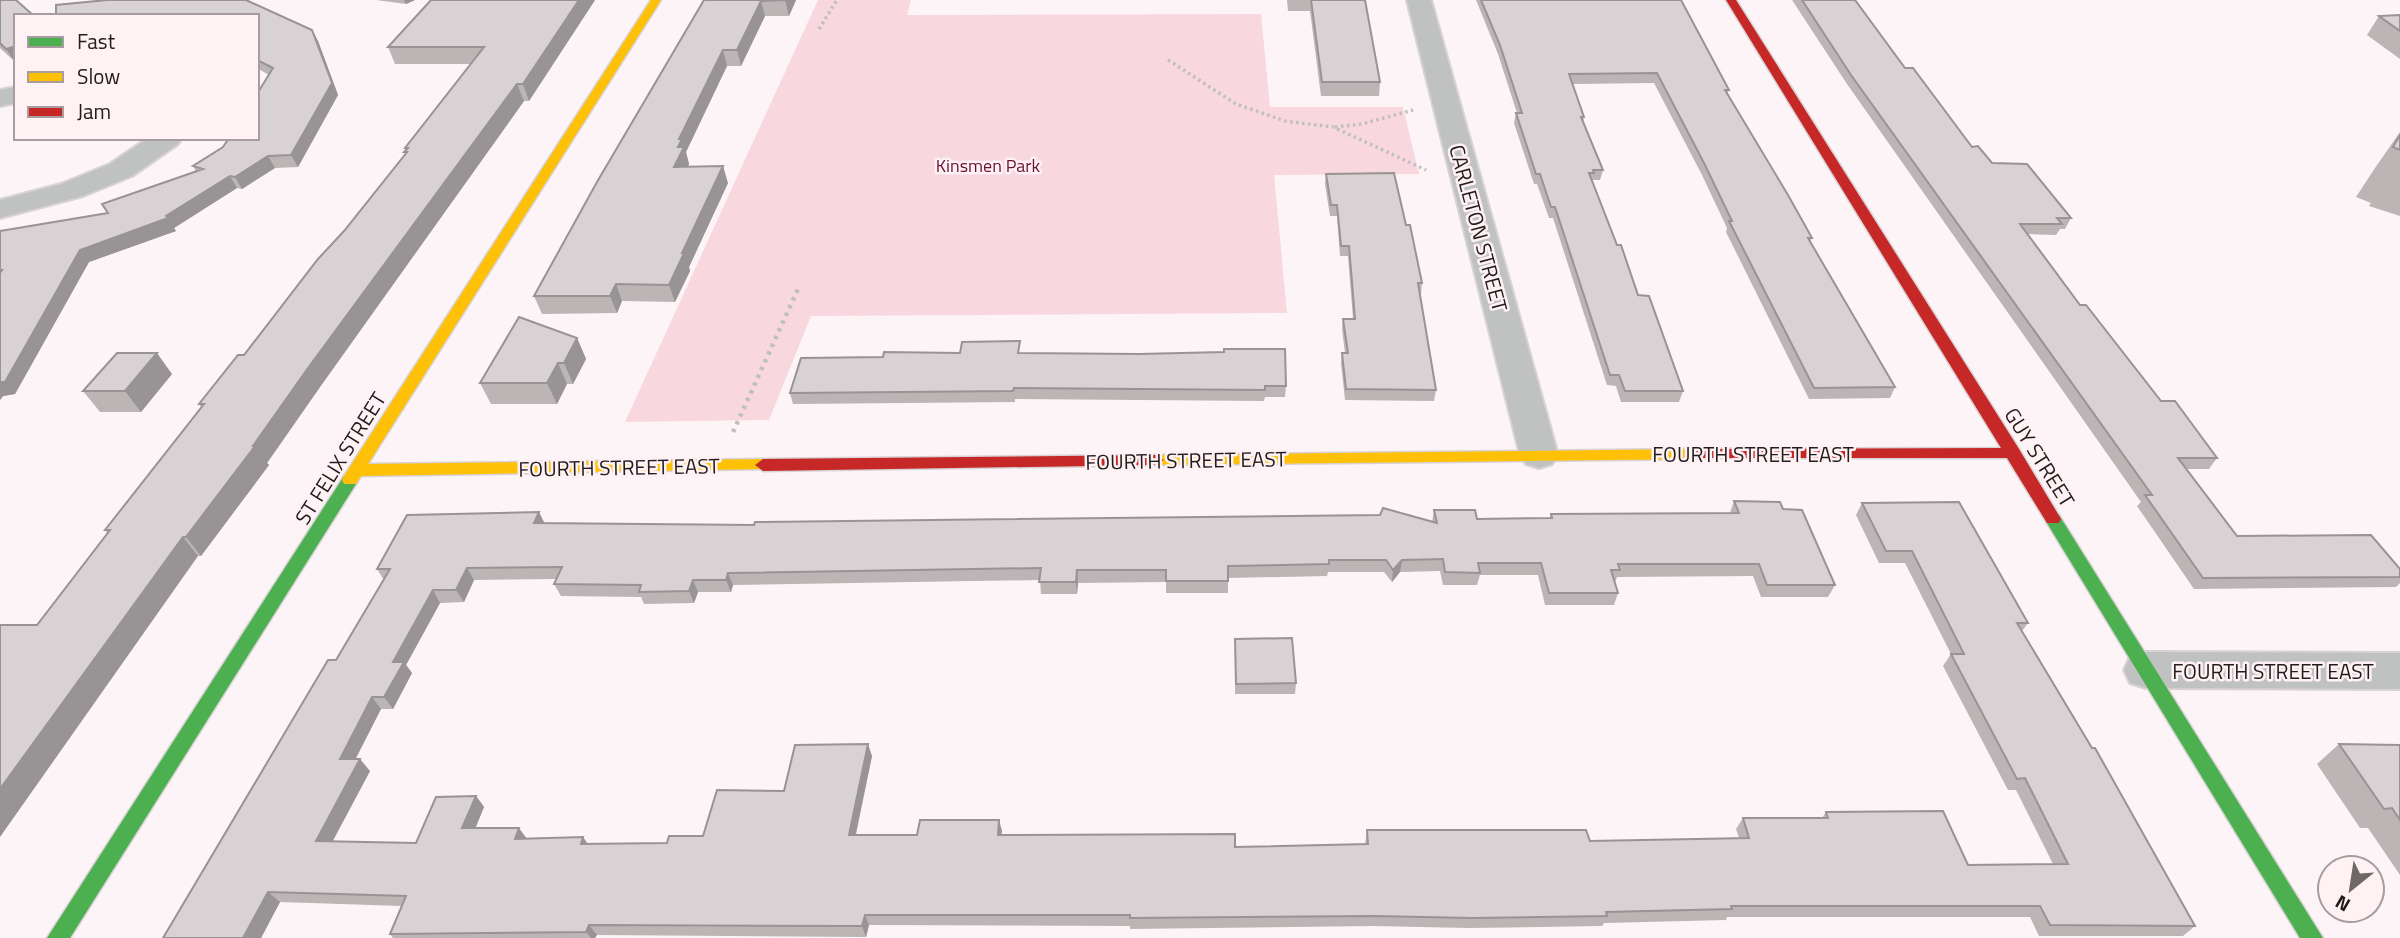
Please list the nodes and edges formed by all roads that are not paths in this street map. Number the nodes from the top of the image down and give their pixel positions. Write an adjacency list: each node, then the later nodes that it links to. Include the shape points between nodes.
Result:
1 (656, 0): 8 (street, ST FELIX STREET)
2 (1419, 0): 7 (street, CARLETON STREET)
3 (1731, 0): 6 (street, GUY STREET)
4 (165, 140): 5 (street, via 121,170 72,190)
5 (0, 209)
6 (2013, 453): 7 (street, FOURTH STREET EAST); 9 (street, GUY STREET)
7 (1539, 455): 8 (street, FOURTH STREET EAST)
8 (358, 470): 11 (street, ST FELIX STREET)
9 (2146, 670): 10 (street, FOURTH STREET EAST); 12 (street, GUY STREET)
10 (2400, 671)
11 (58, 938)
12 (2312, 938)

